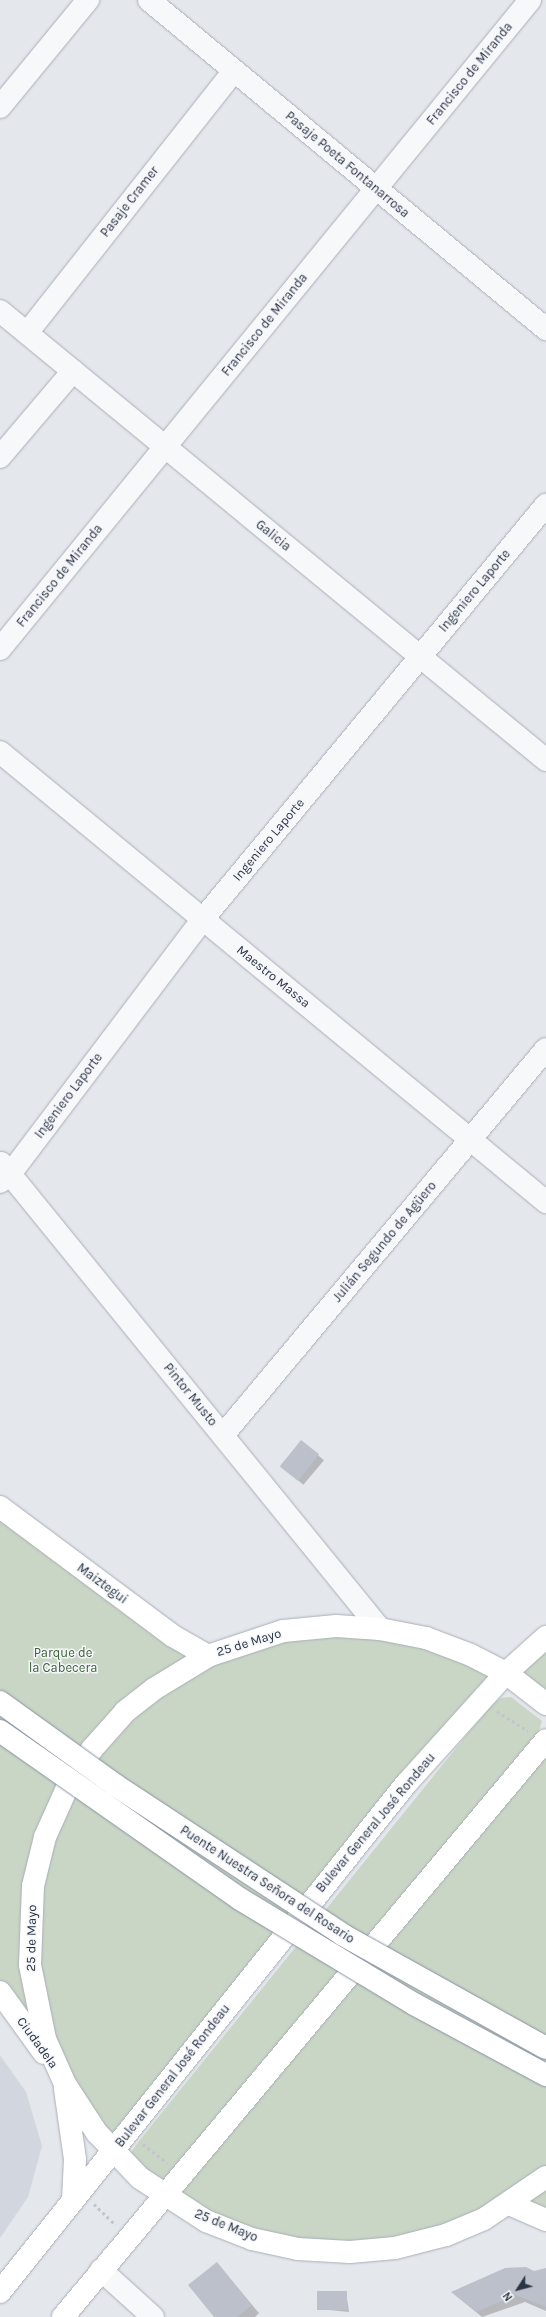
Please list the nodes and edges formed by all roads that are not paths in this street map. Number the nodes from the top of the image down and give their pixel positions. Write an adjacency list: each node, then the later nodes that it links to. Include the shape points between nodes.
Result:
1 (88, 0): 5 (street)
2 (149, 0): 4 (street, Pasaje Poeta Fontanarrosa)
3 (530, 0): 6 (street, Francisco de Miranda)
4 (234, 71): 6 (street, Pasaje Poeta Fontanarrosa); 9 (street, Pasaje Cramer)
5 (0, 107)
6 (376, 189): 8 (street, Pasaje Poeta Fontanarrosa); 11 (street, Francisco de Miranda)
7 (0, 311): 9 (street, Galicia)
8 (546, 329)
9 (27, 333): 10 (street, Galicia)
10 (73, 371): 11 (street, Galicia); 12 (street)
11 (165, 447): 14 (street, Francisco de Miranda); 15 (street, Galicia)
12 (0, 457)
13 (546, 505): 15 (street, Ingeniero Laporte)
14 (0, 649)
15 (420, 658): 17 (street, Galicia); 18 (street, Ingeniero Laporte)
16 (0, 752): 18 (street, Maestro Massa)
17 (546, 760)
18 (203, 919): 20 (street, Maestro Massa); 21 (street, Ingeniero Laporte)
19 (546, 1049): 20 (street, Julián Segundo de Agüero)
20 (471, 1139): 22 (street, Maestro Massa); 23 (street, Julián Segundo de Agüero)
21 (3, 1173): 23 (street, Pintor Musto)
22 (546, 1202)
23 (223, 1435): 25 (street, Pintor Musto)
24 (0, 1507): 27 (main road, Maiztegui, via 173,1636)
25 (380, 1629): 27 (main road, 25 de Mayo, via 336,1626 283,1631); 28 (main road, 25 de Mayo, via 426,1638)
26 (546, 1637): 28 (main road, Bulevar General José Rondeau)
27 (208, 1656): 36 (main road, 25 de Mayo, via 154,1689 111,1728 67,1788 45,1838 33,1886 30,1965 45,2039)
28 (506, 1673): 30 (main road, 25 de Mayo); 37 (main road, Bulevar General José Rondeau, via 406,1784)
29 (0, 1702): 34 (main road, Puente Nuestra Señora del Rosario, bridge, via 115,1785 337,1931)
30 (546, 1704)
31 (0, 1731): 35 (main road, Puente Nuestra Señora del Rosario, bridge, via 247,1903 414,2004)
32 (538, 1737): 39 (main road)
33 (0, 1992): 36 (main road, Ciudadela)
34 (546, 2048)
35 (546, 2075)
36 (62, 2079): 37 (main road, 25 de Mayo); 40 (main road)
37 (113, 2152): 39 (main road, 25 de Mayo); 40 (main road, Bulevar General José Rondeau)
38 (546, 2177): 41 (main road, 25 de Mayo)
39 (164, 2197): 41 (main road, 25 de Mayo, via 206,2221 252,2239 298,2249 350,2252 395,2248 446,2235); 43 (main road)
40 (81, 2201): 44 (main road, Bulevar General José Rondeau)
41 (509, 2204): 42 (main road)
42 (546, 2220)
43 (101, 2270): 45 (main road); 46 (street)
44 (0, 2292)
45 (63, 2317)
46 (153, 2317)

